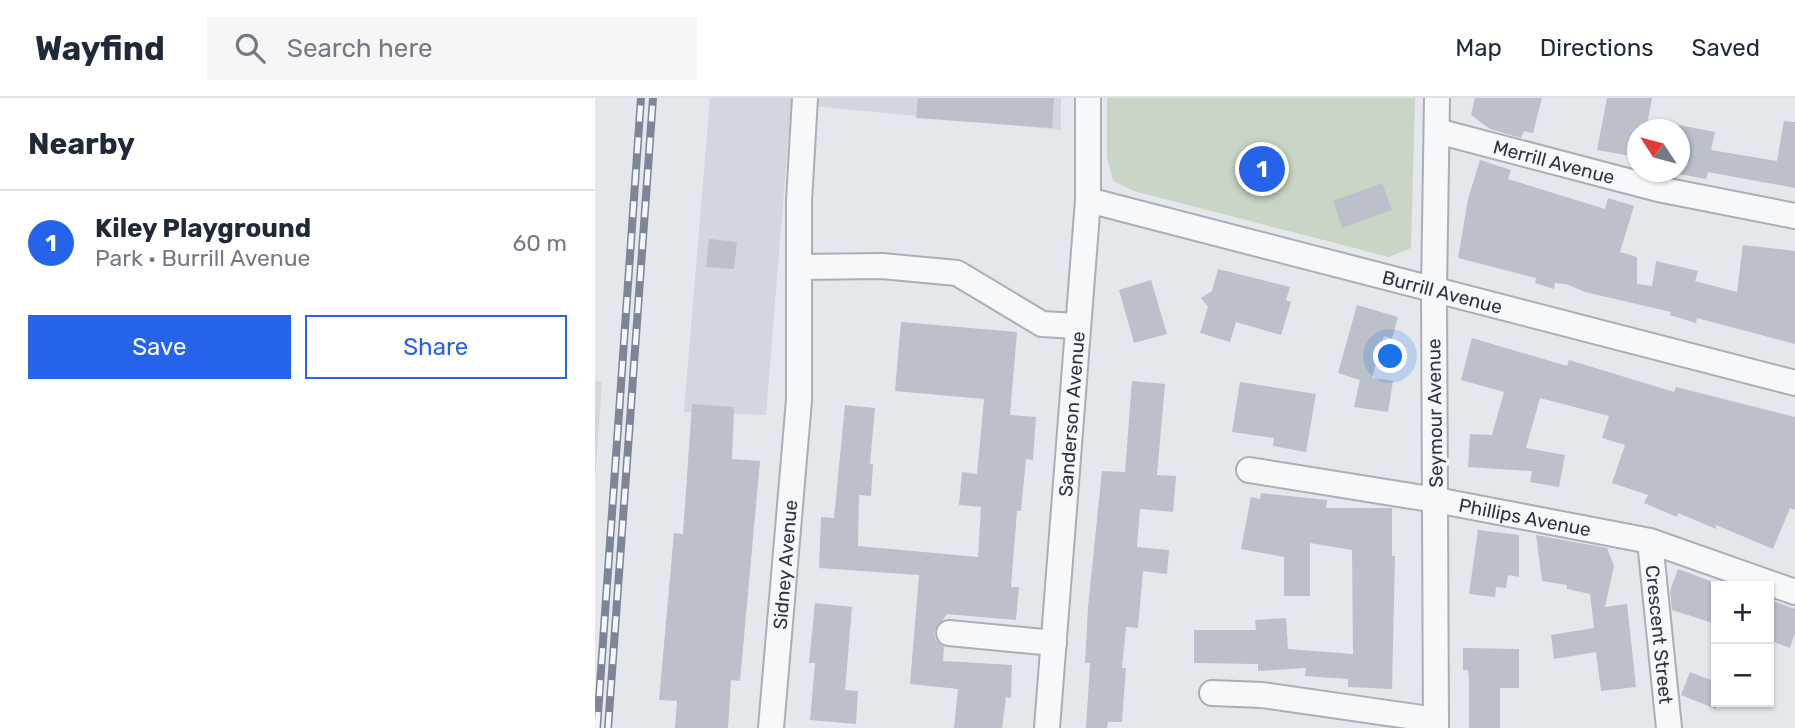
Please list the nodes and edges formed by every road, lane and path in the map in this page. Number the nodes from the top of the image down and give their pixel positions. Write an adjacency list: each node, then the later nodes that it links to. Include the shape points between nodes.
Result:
1 (805, 98): 7 (street, Sidney Avenue)
2 (1087, 98): 5 (street, Sanderson Avenue)
3 (1437, 98): 4 (street, Seymour Avenue)
4 (1437, 131): 6 (street, Merrill Avenue, via 1658,189); 8 (street, Seymour Avenue)
5 (1088, 200): 8 (street, Burrill Avenue); 9 (street, Sanderson Avenue)
6 (1795, 216)
7 (799, 267): 9 (street, via 882,266 957,273 1042,324); 19 (street, Sidney Avenue, via 799,400)
8 (1434, 290): 10 (street, Burrill Avenue); 12 (street, Seymour Avenue)
9 (1077, 326): 16 (street, Sanderson Avenue)
10 (1795, 383)
11 (1249, 470): 12 (street, Phillips Avenue)
12 (1436, 499): 13 (street, Phillips Avenue); 18 (street, Seymour Avenue)
13 (1650, 541): 14 (street, Phillips Avenue); 21 (street, Crescent Street)
14 (1795, 592)
15 (949, 633): 16 (street)
16 (1054, 643): 20 (street, Sanderson Avenue)
17 (1212, 693): 18 (street, via 1262,695)
18 (1436, 724)
19 (771, 728)
20 (1047, 728)
21 (1669, 728)

